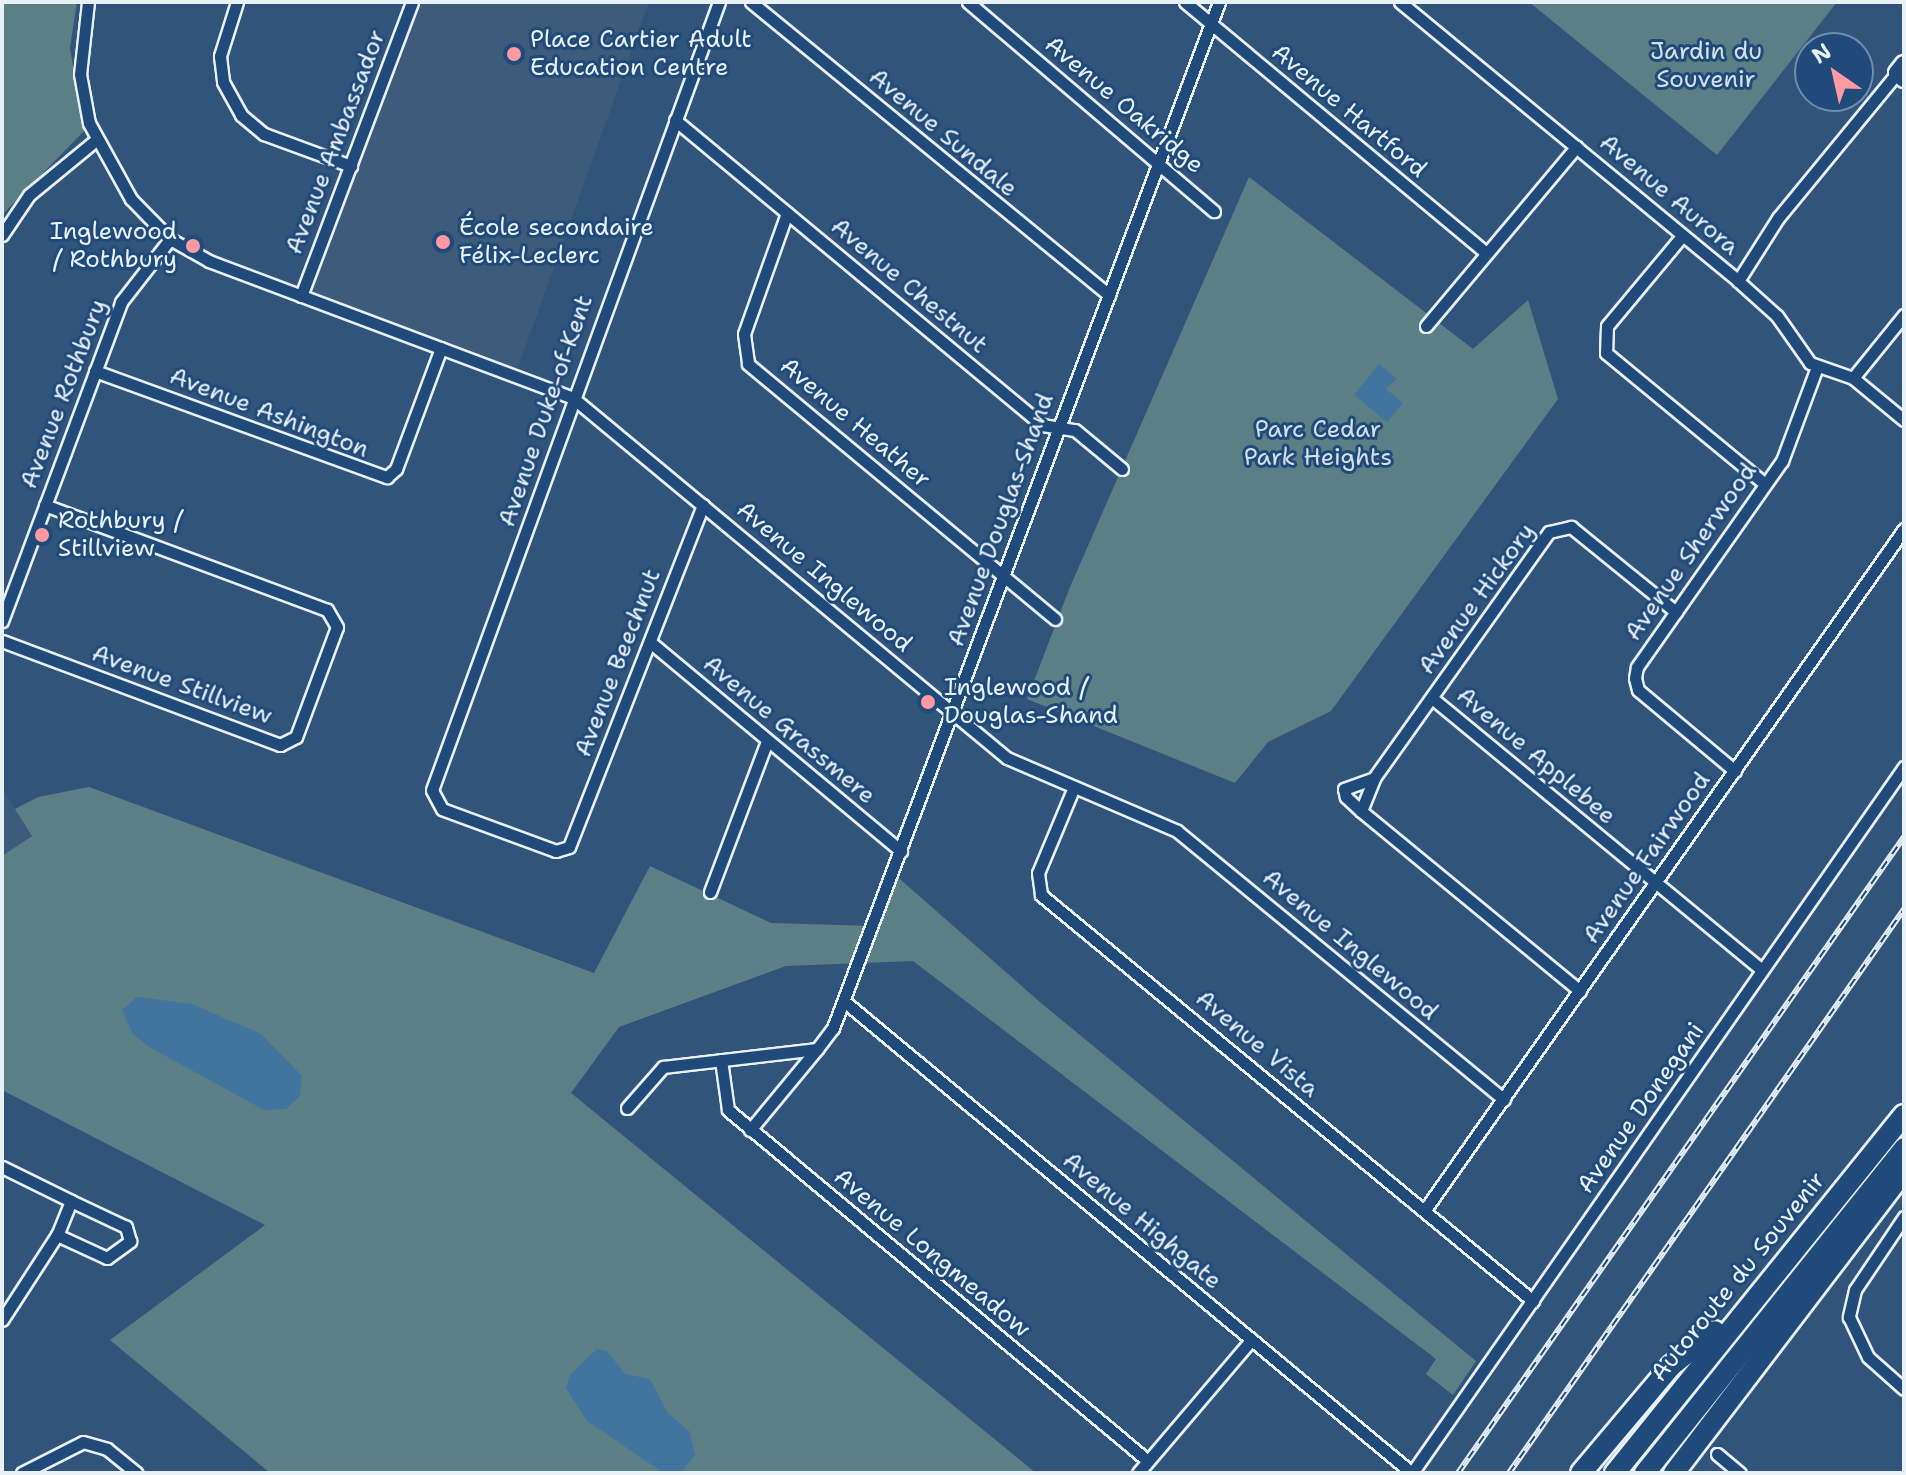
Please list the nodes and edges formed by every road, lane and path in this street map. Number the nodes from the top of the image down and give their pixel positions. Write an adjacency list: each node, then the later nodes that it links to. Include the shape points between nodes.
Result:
1 (88, 2): 13 (street, Avenue Inglewood, via 80,74)
2 (237, 2): 16 (street, via 220,56 223,82 241,115 264,134)
3 (412, 2): 16 (street, Avenue Ambassador)
4 (719, 2): 12 (street, Avenue Duke-of-Kent)
5 (751, 2): 24 (street, Avenue Sundale)
6 (968, 2): 15 (street, Avenue Oakridge)
7 (1185, 2): 10 (street, Avenue Hartford)
8 (1219, 2): 10 (street, Avenue Douglas-Shand)
9 (1400, 2): 14 (street, Avenue Aurora)
10 (1211, 24): 15 (street, Avenue Douglas-Shand); 22 (street, Avenue Hartford)
11 (1902, 72): 23 (street, via 1778,218)
12 (675, 120): 18 (street, Avenue Chestnut); 32 (street, Avenue Duke-of-Kent)
13 (96, 140): 19 (street, via 29,195); 21 (street, Avenue Inglewood, via 131,199)
14 (1576, 147): 20 (street, Avenue Aurora); 22 (street)
15 (1159, 162): 17 (street, Avenue Oakridge); 24 (street, Avenue Douglas-Shand)
16 (351, 166): 25 (street, Avenue Ambassador)
17 (1214, 211)
18 (787, 213): 34 (street, Avenue Chestnut, via 1042,425); 40 (street, Avenue Heather, via 744,334 748,364)
19 (2, 235)
20 (1682, 236): 23 (street, Avenue Aurora); 36 (street, via 1607,326 1606,353)
21 (170, 239): 25 (street, Avenue Inglewood, via 209,261); 30 (street, Avenue Rothbury, via 121,302)
22 (1486, 253): 27 (street)
23 (1738, 281): 29 (street, Avenue Aurora, via 1777,316)
24 (1109, 295): 34 (street, Avenue Douglas-Shand)
25 (301, 296): 28 (street, Avenue Inglewood)
26 (1904, 315): 31 (street)
27 (1426, 326)
28 (441, 348): 30 (street, Avenue Ashington, via 396,469 387,477); 32 (street, Avenue Inglewood)
29 (1817, 367): 31 (street); 36 (street, Avenue Sherwood, via 1793,441)
30 (95, 371): 37 (street, Avenue Rothbury)
31 (1853, 378): 33 (street)
32 (573, 398): 38 (street, Avenue Inglewood); 54 (street, Avenue Duke-of-Kent, via 572,415 432,790 442,809 556,851 569,847)
33 (1904, 420)
34 (1058, 429): 35 (street, Avenue Chestnut, via 1075,430); 40 (street, Avenue Douglas-Shand)
35 (1122, 469)
36 (1765, 484): 41 (street, Avenue Sherwood)
37 (45, 505): 43 (street, Avenue Rothbury); 44 (street, Avenue Stillview, via 327,610 337,627 296,737 280,745)
38 (703, 505): 45 (street, Avenue Beechnut); 47 (street, Avenue Inglewood)
39 (1904, 529): 50 (street, Avenue Fairwood)
40 (1003, 574): 42 (street, Avenue Heather); 47 (street, Avenue Douglas-Shand)
41 (1676, 612): 46 (street, Avenue Hickory, via 1571,527 1560,527 1549,532); 50 (street, Avenue Sherwood, via 1637,667 1638,690)
42 (1055, 619)
43 (2, 621)
44 (2, 641)
45 (650, 642): 48 (street, Avenue Grassmere); 54 (street, Avenue Beechnut)
46 (1432, 698): 51 (street, Avenue Hickory); 56 (street, Avenue Applebee)
47 (954, 713): 52 (street, Avenue Inglewood, via 1007,758); 55 (street, Avenue Douglas-Shand)
48 (767, 741): 55 (street, Avenue Grassmere); 57 (street)
49 (1904, 767): 58 (street, Avenue Donegani)
50 (1735, 771): 56 (street, Avenue Fairwood)
51 (1374, 778): 53 (street, Avenue Hickory); 53 (street, Avenue Hickory, via 1344,789)
52 (1074, 787): 63 (street, Avenue Inglewood, via 1177,831); 71 (street, Avenue Vista, via 1038,873 1041,895)
53 (1361, 811): 59 (street)
54 (575, 838)
55 (901, 851): 60 (street, Avenue Douglas-Shand)
56 (1656, 884): 58 (street, Avenue Applebee); 59 (street, Avenue Fairwood)
57 (710, 892)
58 (1761, 969): 74 (street, Avenue Donegani)
59 (1580, 991): 63 (street, Avenue Fairwood)
60 (845, 1002): 61 (street, Avenue Douglas-Shand); 77 (street, Avenue Highgate)
61 (817, 1049): 62 (street); 66 (street, Avenue Douglas-Shand)
62 (721, 1060): 64 (street, via 663,1067); 66 (street, Avenue Longmeadow, via 728,1110)
63 (1504, 1100): 71 (street, Avenue Fairwood)
64 (627, 1108)
65 (1904, 1115): 75 (highway, Autoroute du Souvenir)
66 (750, 1130): 80 (street, Avenue Longmeadow)
67 (1904, 1148): 87 (highway, Autoroute du Souvenir)
68 (2, 1167): 70 (street)
69 (1904, 1171): 88 (highway)
70 (71, 1201): 73 (street); 73 (street, via 126,1227 130,1241 107,1258)
71 (1424, 1211): 74 (street, Avenue Vista)
72 (1904, 1217): 78 (street, via 1855,1290 1849,1317 1854,1336)
73 (57, 1235): 76 (street)
74 (1533, 1301): 84 (street, Avenue Donegani)
75 (1743, 1309): 85 (highway, via 1671,1366); 86 (highway, Autoroute du Souvenir)
76 (2, 1320)
77 (1251, 1340): 80 (street); 84 (street, Avenue Highgate)
78 (1904, 1389)
79 (1717, 1454): 89 (street)
80 (1148, 1461): 83 (street)
81 (22, 1473): 82 (street, via 83,1442 107,1449)
82 (137, 1473)
83 (1138, 1473)
84 (1412, 1473)
85 (1581, 1473)
86 (1615, 1473)
87 (1645, 1473)
88 (1674, 1473)
89 (1740, 1473)

